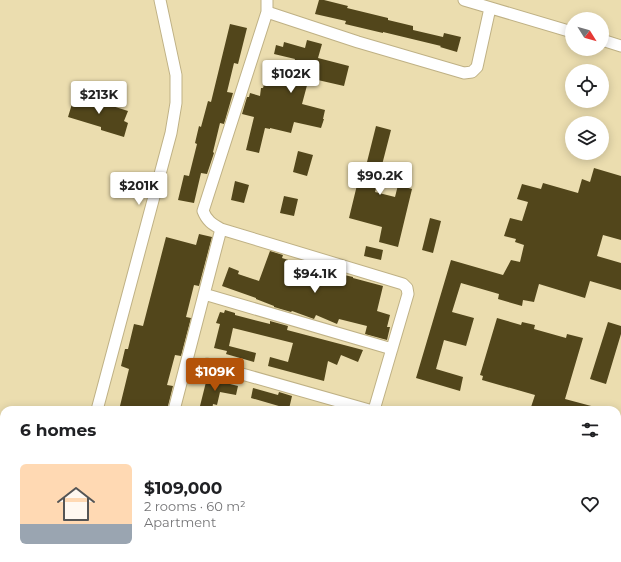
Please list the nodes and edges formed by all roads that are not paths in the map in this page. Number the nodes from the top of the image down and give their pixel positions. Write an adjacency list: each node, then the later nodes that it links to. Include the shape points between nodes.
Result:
1 (160, 0): 13 (street, via 176,75 176,103 171,133)
2 (266, 0): 5 (street)
3 (464, 0): 4 (street)
4 (490, 8): 5 (street, via 477,66 472,72 464,73); 6 (street)
5 (267, 12): 9 (street, via 203,211 209,222)
6 (565, 30)
7 (609, 42): 8 (street)
8 (621, 46)
9 (221, 229): 10 (street); 11 (street, via 403,284 408,294)
10 (204, 294): 11 (street); 14 (street)
11 (392, 350): 16 (street)
12 (207, 364): 15 (street)
13 (98, 406)
14 (175, 406)
15 (355, 406)
16 (375, 406)

